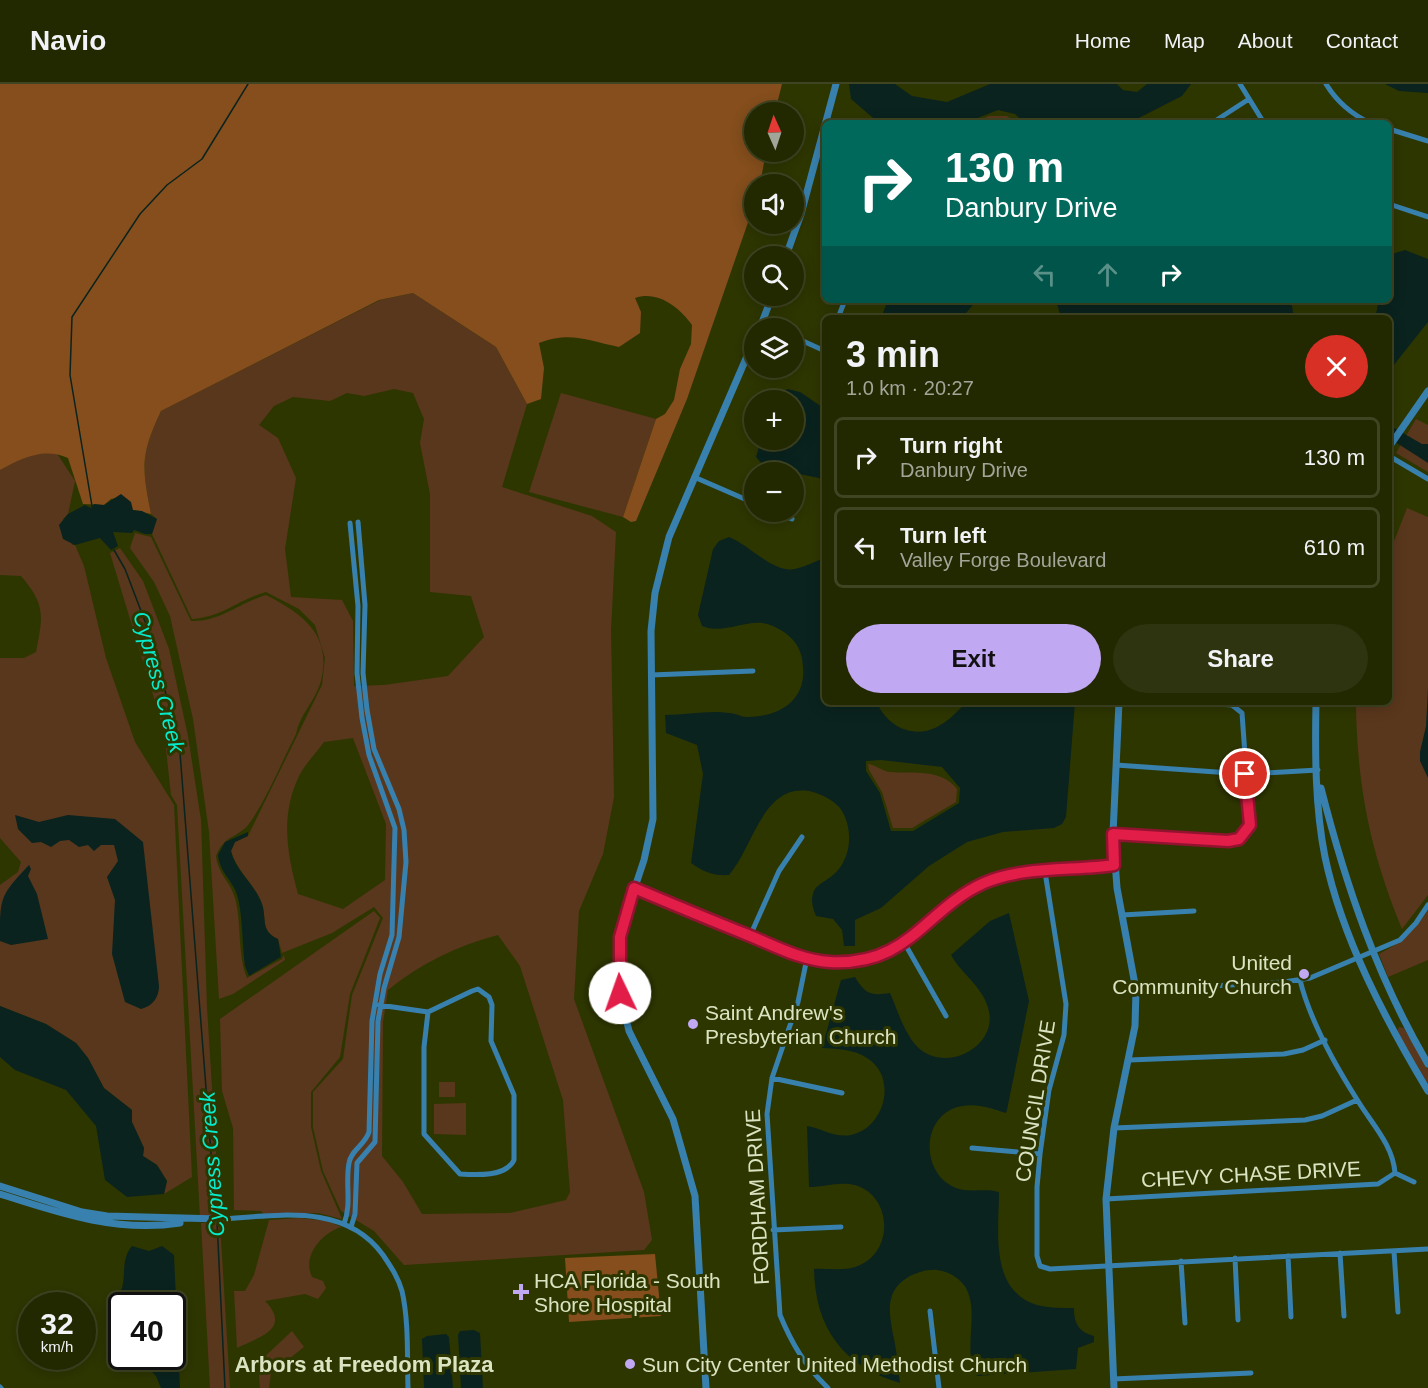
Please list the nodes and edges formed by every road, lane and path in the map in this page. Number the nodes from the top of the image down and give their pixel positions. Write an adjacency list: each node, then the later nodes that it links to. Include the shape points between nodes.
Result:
1 (836, 84): 5 (street)
2 (1240, 84): 4 (street)
3 (1326, 84): 8 (street, via 1354,116)
4 (1249, 99): 6 (street); 7 (street)
5 (827, 120)
6 (1217, 120)
7 (1262, 120)
8 (1363, 120)
9 (1392, 130): 11 (street)
10 (822, 140): 14 (street)
11 (1428, 141)
12 (1392, 205): 13 (street)
13 (1428, 217)
14 (789, 246)
15 (804, 342): 16 (street)
16 (822, 350)
17 (744, 363): 21 (street)
18 (1428, 391): 19 (street)
19 (1392, 443)
20 (1392, 458): 22 (street)
21 (694, 477): 23 (street); 29 (street, via 669,537 655,593)
22 (1428, 479)
23 (744, 499)
24 (350, 522): 26 (street)
25 (358, 522): 27 (street)
26 (351, 535): 27 (street); 55 (street, via 362,718 369,755 395,828 392,935)
27 (359, 535): 56 (street, via 367,711 374,749 394,795 406,846 399,937)
28 (753, 671): 29 (street)
29 (651, 675): 42 (street, via 653,819)
30 (1119, 705): 33 (street)
31 (1232, 705): 35 (street, via 1243,716)
32 (1316, 705): 34 (street)
33 (1116, 765): 35 (street); 36 (street)
34 (1318, 773): 35 (street); 38 (street); 40 (street)
35 (1245, 774): 36 (street, via 1250,825 1239,839)
36 (1113, 834): 39 (street)
37 (802, 837): 48 (street, via 779,871)
38 (1341, 864): 40 (street); 43 (street)
39 (1114, 865): 41 (street); 47 (street)
40 (1328, 867): 44 (street)
41 (1045, 872): 49 (street, via 985,882 963,894); 70 (street, COUNCIL DRIVE, via 1066,1004 1064,1035 1049,1090)
42 (634, 888): 48 (street); 98 (street, via 620,937 621,998 635,1047 673,1119 695,1196)
43 (1349, 890): 44 (street); 50 (street)
44 (1336, 894): 52 (street)
45 (1428, 904): 50 (street, via 1400,940)
46 (1194, 912): 47 (street)
47 (1122, 915): 54 (street)
48 (750, 936): 51 (street)
49 (904, 944): 51 (street, via 854,961); 58 (street)
50 (1372, 953): 52 (street); 59 (street)
51 (807, 958): 64 (street, FORDHAM DRIVE, via 798,1002)
52 (1360, 959): 53 (street); 60 (street)
53 (1300, 980): 54 (street); 61 (street, CHEVY CHASE DRIVE)
54 (1136, 990): 62 (street)
55 (373, 1004): 56 (street); 78 (street, via 369,1132 349,1162 349,1212)
56 (381, 1005): 57 (street); 79 (street, via 375,1142 357,1163)
57 (428, 1012): 57 (street, via 424,1134 460,1174 503,1172 514,1160 514,1095 491,1041 489,997 478,989)
58 (946, 1016)
59 (1401, 1017): 60 (street); 63 (street)
60 (1389, 1024): 65 (street)
61 (1325, 1040): 62 (street, via 1284,1054); 67 (street, CHEVY CHASE DRIVE)
62 (1129, 1060): 68 (street)
63 (1428, 1064)
64 (772, 1078): 66 (street); 81 (street, FORDHAM DRIVE, via 766,1114)
65 (1428, 1091)
66 (842, 1093)
67 (1357, 1100): 68 (street, via 1305,1120); 71 (street, CHEVY CHASE DRIVE, via 1389,1148)
68 (1114, 1128): 75 (street)
69 (972, 1148): 70 (street)
70 (1040, 1154): 88 (street, COUNCIL DRIVE, via 1040,1266)
71 (1395, 1173): 72 (street); 75 (street, CHEVY CHASE DRIVE, via 1378,1184)
72 (1414, 1182)
73 (0, 1186): 77 (street, via 99,1215)
74 (0, 1194): 77 (street, via 108,1224 135,1226)
75 (1106, 1199): 88 (street)
76 (220, 1219): 77 (street); 78 (street, via 299,1215)
77 (194, 1220)
78 (344, 1224): 79 (street)
79 (351, 1227): 97 (street, via 376,1246 396,1275 405,1313)
80 (841, 1227): 81 (street)
81 (773, 1230): 99 (street, FORDHAM DRIVE, via 780,1315 808,1370)
82 (1428, 1249): 83 (street, COUNCIL DRIVE)
83 (1394, 1251): 84 (street, COUNCIL DRIVE); 90 (street)
84 (1340, 1253): 85 (street, COUNCIL DRIVE); 91 (street)
85 (1288, 1256): 86 (street, COUNCIL DRIVE); 92 (street)
86 (1235, 1258): 87 (street, COUNCIL DRIVE); 93 (street)
87 (1181, 1261): 88 (street, COUNCIL DRIVE); 94 (street)
88 (1108, 1266): 96 (street)
89 (930, 1311): 100 (street)
90 (1398, 1312)
91 (1344, 1316)
92 (1291, 1317)
93 (1238, 1320)
94 (1185, 1323)
95 (1251, 1373): 96 (street)
96 (1113, 1379): 101 (street)
97 (408, 1388)
98 (706, 1388)
99 (828, 1388)
100 (939, 1388)
101 (1114, 1388)

